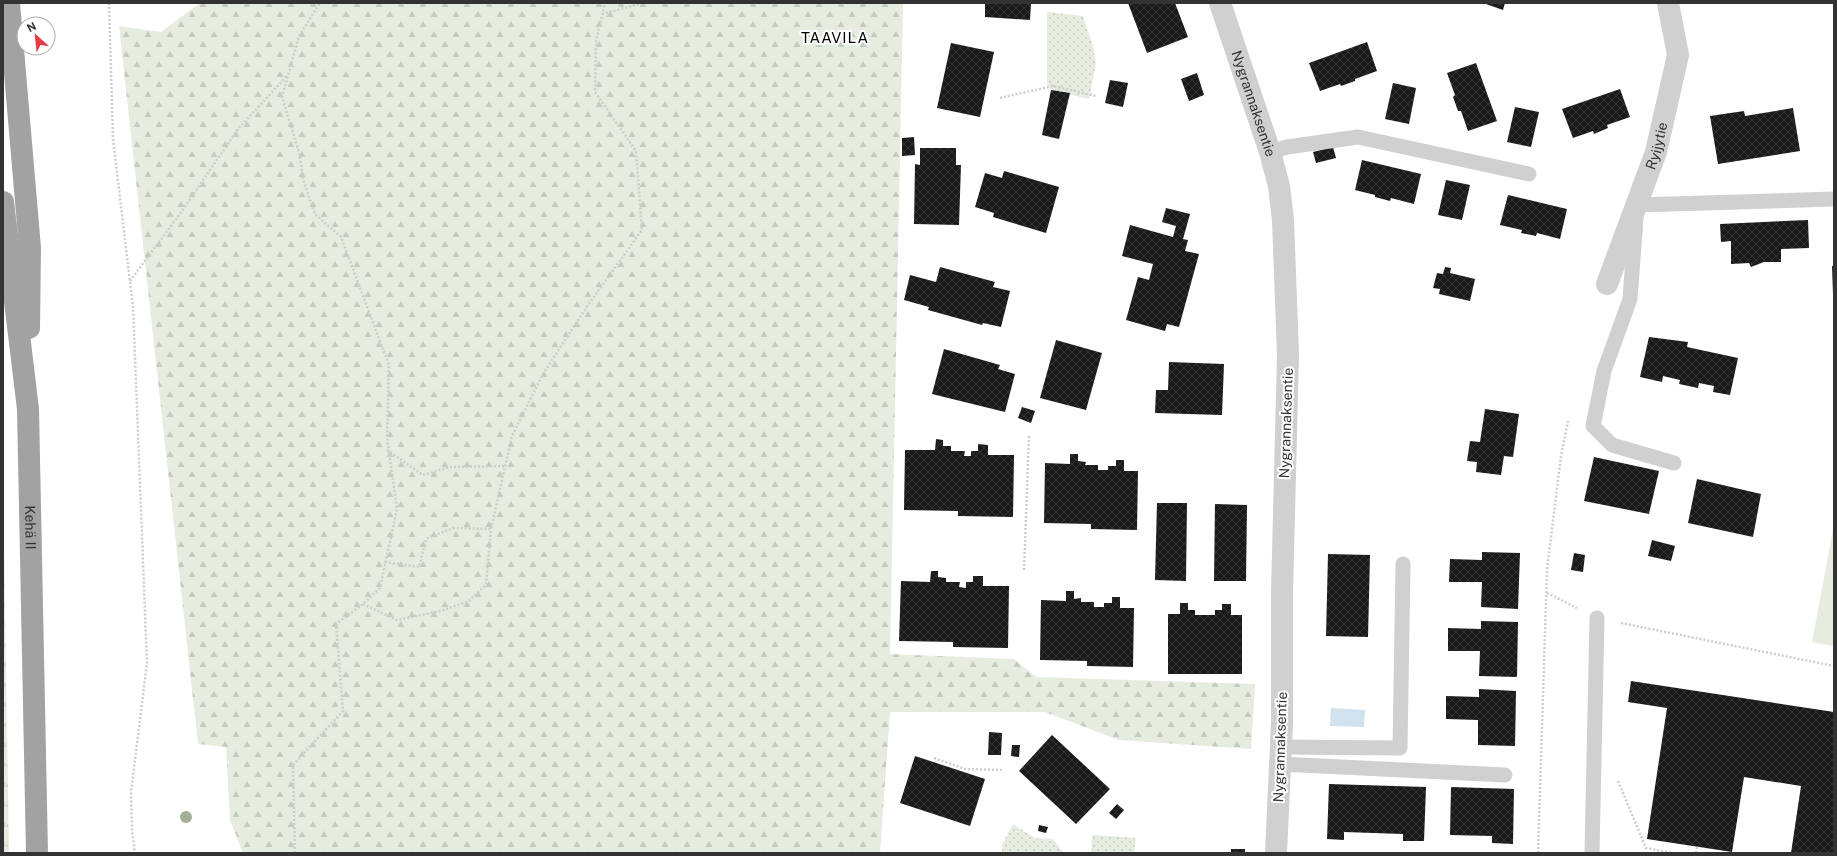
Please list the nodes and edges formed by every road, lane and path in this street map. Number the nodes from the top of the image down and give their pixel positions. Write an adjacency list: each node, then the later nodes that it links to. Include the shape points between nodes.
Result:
1 (9, 3): 19 (highway, via 30,248)
2 (109, 3): 17 (path, via 113,139)
3 (320, 3): 9 (path, via 299,36)
4 (604, 3): 8 (path)
5 (643, 3): 8 (path)
6 (1220, 3): 12 (street, Nygrannaksentie)
7 (1668, 3): 16 (street, Ryijytie, via 1678,55 1656,152)
8 (602, 14): 24 (path, via 596,41 595,92 636,151 642,230 543,374 512,436)
9 (289, 75): 17 (path, via 238,129); 22 (path, via 282,97 312,207 315,214 341,237 389,365)
10 (1096, 96): 11 (path, via 1053,86)
11 (1000, 98)
12 (1270, 152): 13 (lane, via 1287,147 1358,137); 33 (street, Nygrannaksentie, via 1279,186 1283,220 1288,355)
13 (1529, 174)
14 (1834, 199): 16 (lane)
15 (3, 202): 19 (highway, Kehä II)
16 (1637, 205): 18 (street, Ryijytie); 23 (lane, via 1630,299 1604,371 1593,426 1612,445)
17 (130, 282): 40 (path, via 147,662 131,792)
18 (1607, 284)
19 (28, 409): 39 (highway, Kehä II)
20 (1568, 419): 29 (path, via 1560,456 1547,570)
21 (1029, 436): 28 (path)
22 (387, 450): 24 (path, via 423,475 450,467); 26 (path, via 397,509)
23 (1674, 463)
24 (505, 466): 25 (path)
25 (490, 529): 26 (path, via 453,528 426,538 419,567); 30 (path, via 486,585 469,601 441,611 397,620)
26 (385, 562): 30 (path, via 380,588)
27 (1403, 564): 33 (lane, via 1400,748)
28 (1024, 570)
29 (1547, 592): 31 (path); 43 (path)
30 (363, 604): 41 (path, via 336,624 343,711 293,765)
31 (1597, 618): 32 (path); 44 (lane)
32 (1834, 666)
33 (1280, 756): 36 (lane); 42 (street, Nygrannaksentie)
34 (934, 758): 35 (path, via 965,769)
35 (1004, 770)
36 (1505, 775)
37 (1616, 776): 45 (path, via 1646,848)
38 (1697, 847): 46 (path)
39 (36, 853)
40 (135, 853)
41 (295, 853)
42 (1276, 853)
43 (1538, 853)
44 (1592, 853)
45 (1672, 853)
46 (1696, 853)

